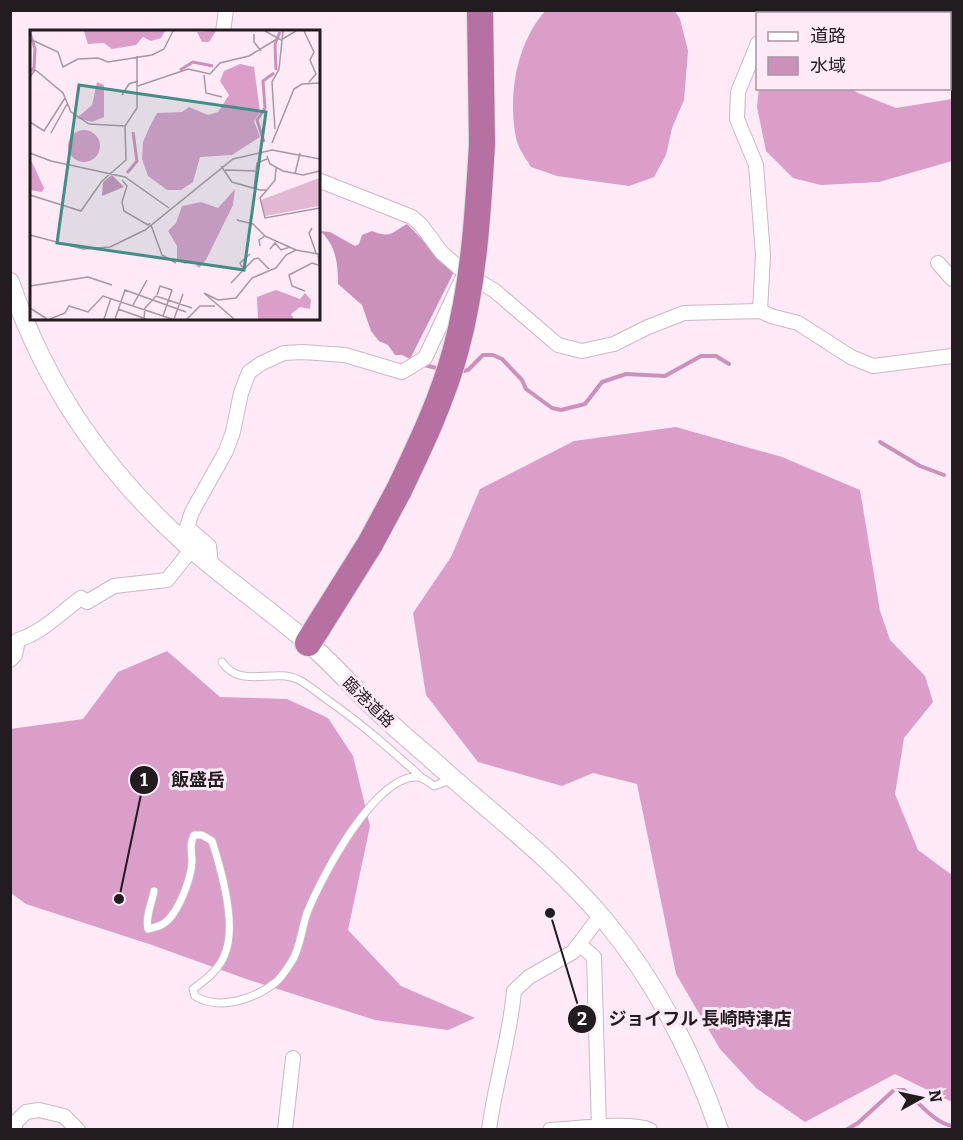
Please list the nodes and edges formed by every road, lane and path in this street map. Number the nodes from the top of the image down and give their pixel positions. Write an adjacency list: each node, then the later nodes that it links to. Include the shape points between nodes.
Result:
1 (226, 10): 3 (street)
2 (480, 10): 14 (highway, bridge, via 482,144 475,246 456,349 424,438 399,490)
3 (223, 30)
4 (756, 48): 10 (street, via 738,92 737,119 756,165 763,255)
5 (320, 181): 7 (street, via 412,218)
6 (938, 263): 8 (street)
7 (465, 273): 10 (street, via 495,291 558,345 582,351 614,344 684,313); 13 (street, via 425,358 402,372 345,355 303,352 284,353 249,372 226,451 187,527 209,546)
8 (952, 279)
9 (10, 282): 12 (street, 臨港道路, via 46,368 82,430 154,514)
10 (760, 311): 11 (street, via 798,322 851,357 873,366)
11 (952, 356)
12 (192, 549): 13 (street, 臨港道路); 15 (street, via 167,580 114,586 87,602 81,598 50,624 18,640)
13 (211, 566): 14 (street, 臨港道路)
14 (308, 643): 18 (street, 臨港道路)
15 (10, 660)
16 (222, 662): 17 (lane, via 236,674 297,679 364,726)
17 (421, 777): 18 (lane, via 434,786); 19 (lane, via 394,784 346,838 308,911 294,958 277,982 259,992 221,1004 195,996 193,989 213,974 226,951 229,933 227,898 212,841 194,835 189,845 192,863 174,913 163,925 148,929 146,921)
18 (453, 779): 20 (street, 臨港道路, via 528,843)
19 (154, 891)
20 (600, 916): 21 (street); 30 (street, 臨港道路, via 648,979 689,1053)
21 (579, 944): 23 (street, via 594,957); 27 (street, via 573,952 529,977 514,992)
22 (293, 1058): 26 (street)
23 (599, 1128): 28 (street); 29 (street, via 611,1125)
24 (15, 1130): 25 (street, via 15,1124 26,1112 39,1110 64,1116)
25 (78, 1130)
26 (285, 1130)
27 (489, 1130)
28 (550, 1130)
29 (650, 1130)
30 (719, 1130)

